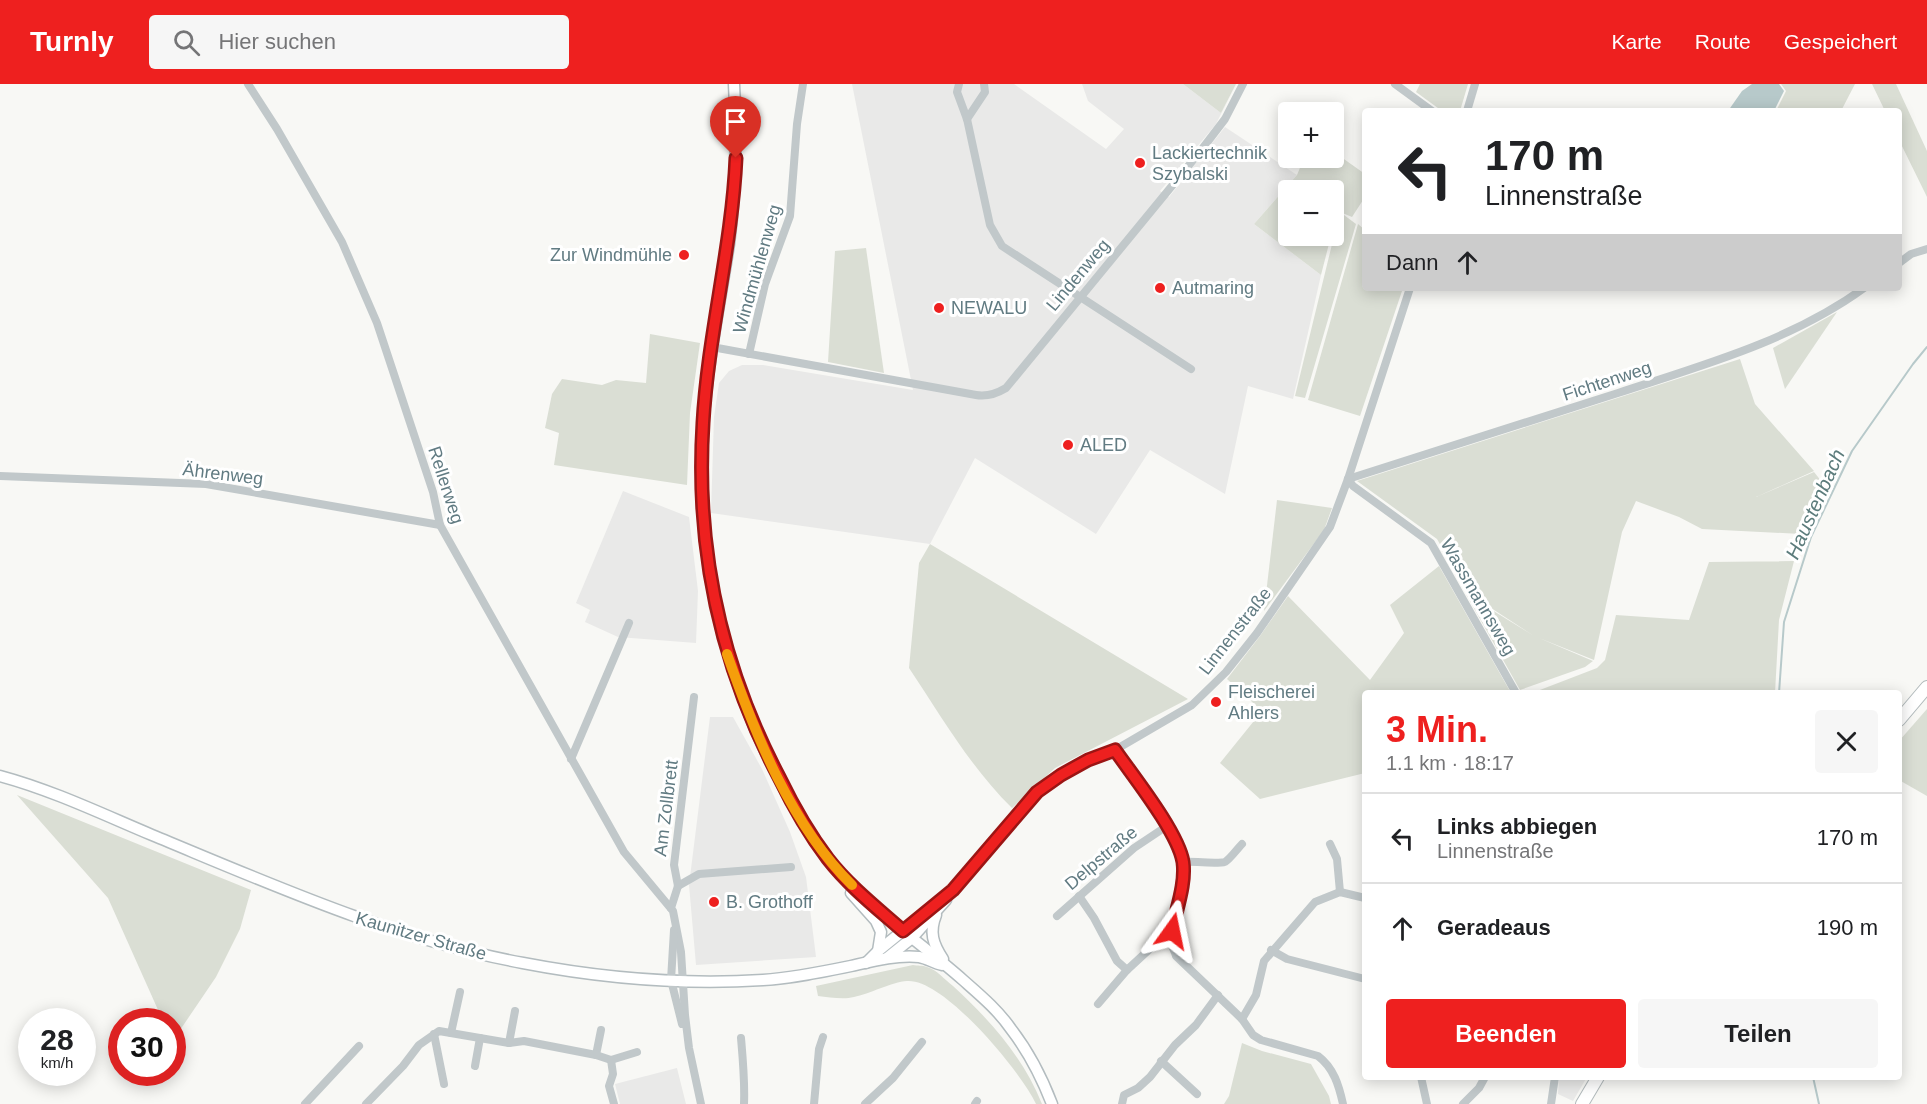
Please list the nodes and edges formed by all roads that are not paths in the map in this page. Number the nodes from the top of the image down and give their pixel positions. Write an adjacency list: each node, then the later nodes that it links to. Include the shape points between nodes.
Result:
1 (248, 84): 22 (street, Rellerweg, via 342,242 377,323 433,492)
2 (734, 84): 17 (main road, via 733,208)
3 (803, 84): 18 (street, Windmühlenweg, via 790,216 765,284)
4 (959, 84): 11 (street, via 957,92)
5 (984, 84): 11 (street, via 985,92)
6 (1243, 84): 16 (street, Lindenweg, via 1225,119 1199,153)
7 (1395, 84): 9 (street)
8 (1475, 84): 10 (street)
9 (1428, 108)
10 (1468, 108)
11 (967, 119): 16 (street, via 995,236 1002,246)
12 (1927, 249): 13 (street)
13 (1902, 261)
14 (1409, 291): 21 (street, Linnenstraße)
15 (1860, 291): 21 (street, Fichtenweg, via 1826,314 1759,346)
16 (1079, 297): 18 (street, Lindenweg, via 1006,388 984,396); 19 (street)
17 (712, 347): 18 (street, Lindenweg); 36 (main road, via 703,423 703,530 724,645 767,754 814,840)
18 (749, 354)
19 (1191, 369)
20 (0, 476): 22 (street, Ährenweg, via 206,484)
21 (1348, 480): 25 (street, Wassmannsweg, via 1431,543); 28 (street, Linnenstraße, via 1330,527 1226,672 1192,705)
22 (440, 525): 29 (street, Rellerweg)
23 (629, 623): 29 (street)
24 (1927, 687): 27 (main road)
25 (1514, 690)
26 (694, 697): 37 (street, Am Zollbrett, via 674,865)
27 (1902, 716)
28 (1115, 750): 31 (street); 38 (street, Linnenstraße, via 1088,760 1037,792)
29 (571, 759): 42 (street, Rellerweg, via 624,852)
30 (0, 776): 54 (main road, Kaunitzer Straße, via 394,931 523,963 580,973)
31 (1167, 826): 34 (street); 40 (street, Delpstraße, via 1134,848)
32 (1242, 844): 34 (street, via 1225,863)
33 (1330, 844): 39 (street, via 1337,859)
34 (1183, 862): 46 (street)
35 (791, 867): 37 (street, via 699,874)
36 (843, 876): 45 (main road); 48 (main road, via 850,891 876,921 881,932)
37 (678, 886): 42 (street, Am Zollbrett)
38 (953, 890): 43 (main road); 45 (main road)
39 (1340, 892): 41 (street); 47 (street, via 1315,902)
40 (1079, 896): 44 (street, Delpstraße); 52 (street, via 1117,961)
41 (1362, 897)
42 (671, 908): 54 (street, via 675,920)
43 (938, 911): 45 (main road); 51 (main road, via 932,926 934,945)
44 (1056, 916)
45 (908, 935): 48 (main road); 49 (main road); 51 (main road)
46 (1171, 944): 52 (street, via 1154,945); 56 (street, via 1176,956)
47 (1271, 950): 53 (street, via 1287,960); 59 (street, via 1264,961 1256,995)
48 (878, 951): 50 (main road)
49 (887, 958): 50 (main road, Kaunitzer Straße); 51 (main road, via 920,957)
50 (866, 963): 54 (main road, Kaunitzer Straße, via 763,980)
51 (950, 969): 87 (main road, via 1010,1027)
52 (1127, 970): 57 (street)
53 (1362, 978)
54 (677, 981): 83 (street)
55 (460, 992): 61 (street)
56 (1218, 995): 59 (street); 72 (street)
57 (1098, 1004)
58 (515, 1011): 67 (street)
59 (1242, 1019): 89 (street, via 1261,1040 1325,1061)
60 (601, 1030): 70 (street)
61 (451, 1033): 62 (street); 64 (street)
62 (434, 1034): 78 (street); 81 (street, via 419,1045)
63 (823, 1037): 85 (street)
64 (480, 1038): 67 (street); 73 (street)
65 (741, 1038): 84 (street)
66 (922, 1041): 86 (street)
67 (509, 1043): 70 (street, via 524,1041)
68 (359, 1046): 80 (street)
69 (637, 1052): 71 (street)
70 (596, 1055): 71 (street)
71 (611, 1060): 82 (street, via 613,1074 609,1086)
72 (1161, 1061): 79 (street); 88 (street, via 1150,1077 1124,1095)
73 (475, 1066)
74 (1422, 1080): 90 (street)
75 (1483, 1080): 91 (street)
76 (1555, 1080): 92 (street)
77 (1596, 1080): 93 (main road)
78 (444, 1084)
79 (1197, 1094)
80 (305, 1104)
81 (366, 1104)
82 (614, 1104)
83 (701, 1104)
84 (744, 1104)
85 (814, 1104)
86 (865, 1104)
87 (1052, 1104)
88 (1122, 1104)
89 (1343, 1104)
90 (1426, 1104)
91 (1463, 1104)
92 (1551, 1104)
93 (1582, 1104)

